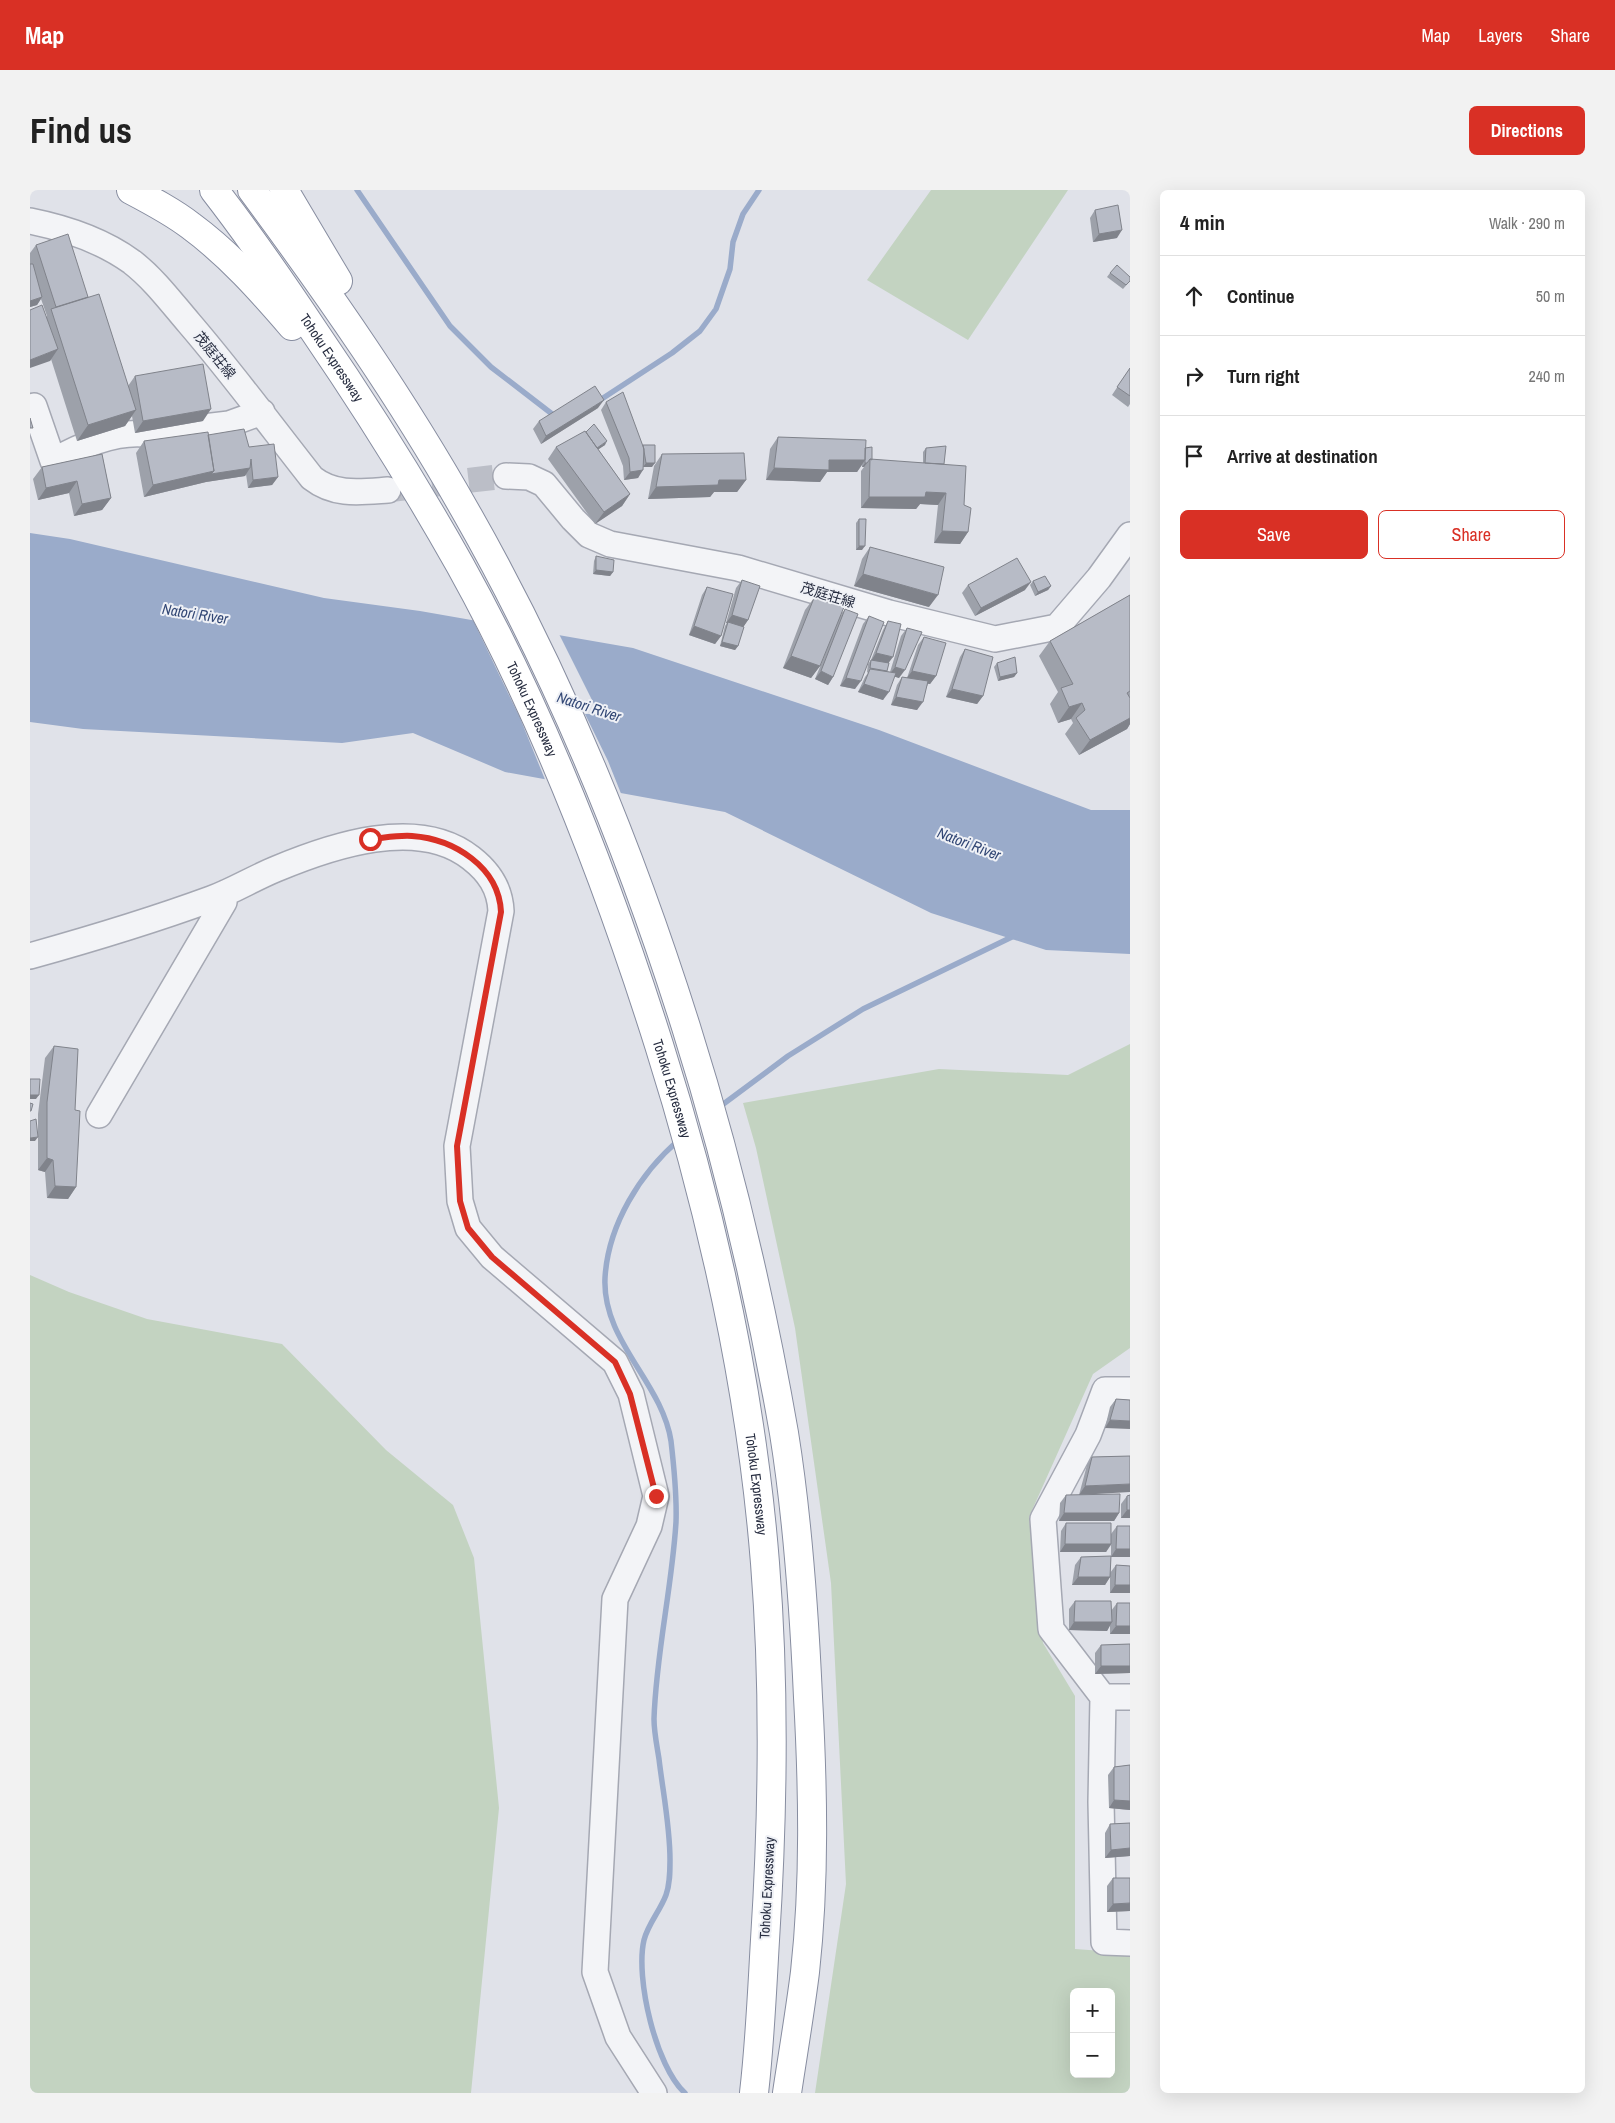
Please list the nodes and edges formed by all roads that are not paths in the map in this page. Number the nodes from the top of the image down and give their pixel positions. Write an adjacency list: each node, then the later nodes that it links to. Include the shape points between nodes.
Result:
1 (132, 190): 10 (highway, via 191,225 242,270 336,380)
2 (214, 190): 10 (highway, Tohoku Expressway, via 350,384)
3 (252, 190): 12 (highway, via 379,369)
4 (284, 190): 12 (highway, via 439,445)
5 (30, 221): 7 (street, 茂庭荘線, via 72,232 131,262 161,290)
6 (34, 406): 7 (street, via 53,461 81,445 135,433 229,424)
7 (262, 412): 9 (street, 茂庭荘線, via 312,478 322,486 345,492)
8 (506, 476): 11 (street, 茂庭荘線, via 529,478 544,484 589,535 610,544 738,568 889,613 995,639 1057,627)
9 (388, 490)
10 (427, 508): 21 (highway, Tohoku Expressway, via 462,568 526,697 568,793 631,956 710,1224 750,1438 765,1562 771,1671 770,1868)
11 (1130, 535)
12 (505, 573): 22 (highway, via 635,875 719,1136 758,1296 784,1437 799,1554 812,1762 811,1867 805,1971)
13 (225, 893): 14 (street, via 110,934); 15 (street, via 224,902); 20 (street, via 326,850 370,839 412,836 461,850 491,878 500,899 498,930 457,1146 460,1201 468,1228 492,1257 615,1362 630,1394 656,1496 649,1526 615,1599 595,1972 618,2037)
14 (30, 956)
15 (99, 1115)
16 (1130, 1390): 17 (street, via 1105,1390 1088,1435 1043,1519 1051,1629)
17 (1103, 1697): 18 (street); 19 (street, via 1104,1942)
18 (1130, 1697)
19 (1130, 1942)
20 (654, 2093)
21 (754, 2093)
22 (787, 2093)

